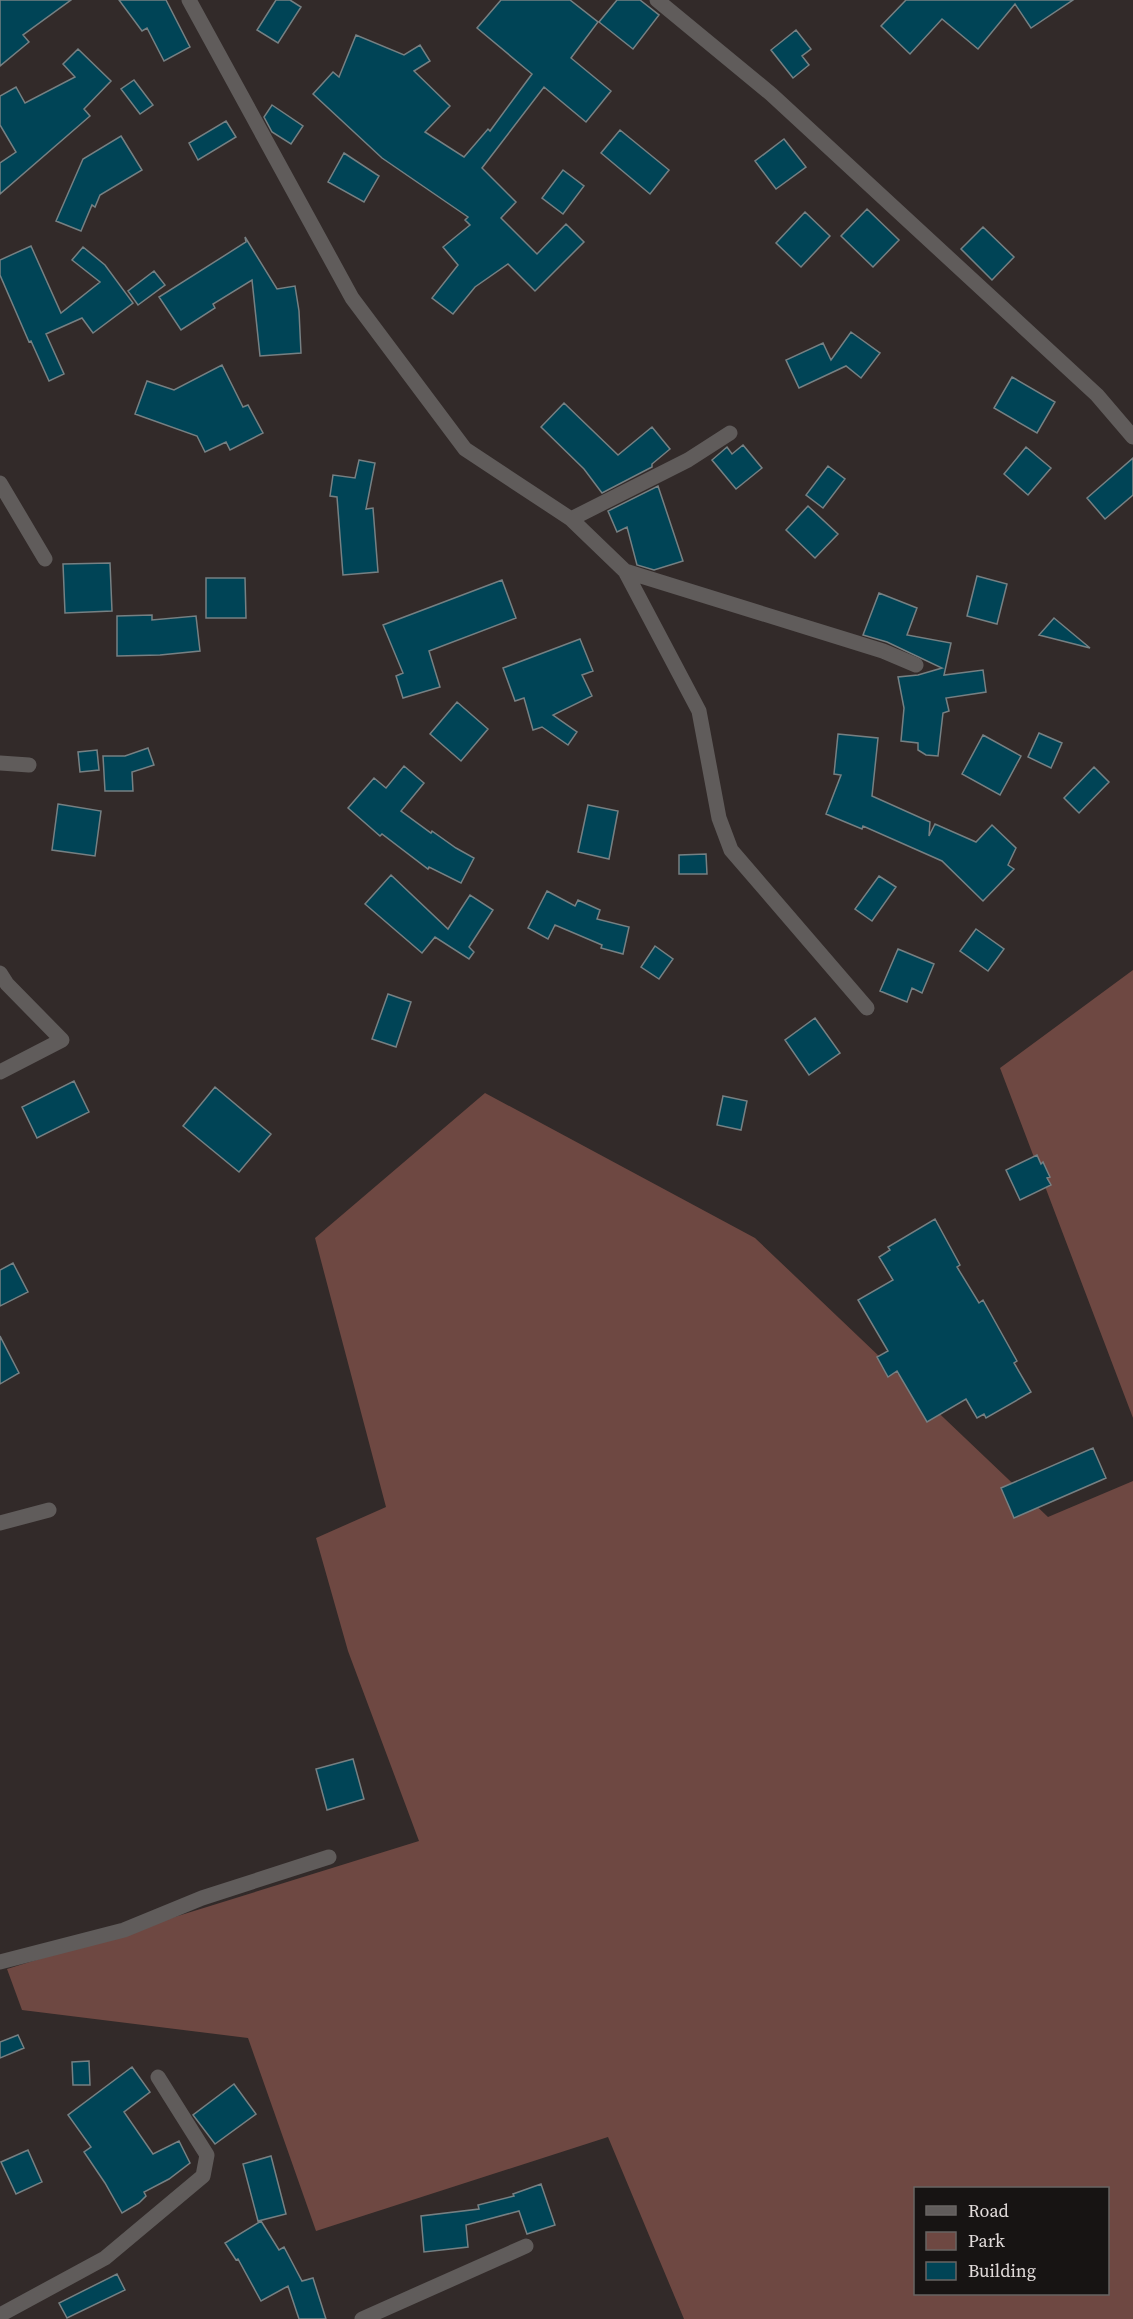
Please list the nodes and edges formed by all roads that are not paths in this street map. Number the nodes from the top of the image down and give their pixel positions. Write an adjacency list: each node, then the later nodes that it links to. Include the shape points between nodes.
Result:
1 (189, 0): 6 (street, via 352,298 465,449)
2 (657, 0): 4 (street, via 780,102 1097,395)
3 (730, 433): 6 (street, via 688,460)
4 (1133, 437)
5 (0, 483): 7 (street)
6 (571, 519): 8 (street)
7 (45, 559)
8 (626, 571): 9 (street, via 883,651); 13 (street, via 699,711 719,818 731,850)
9 (916, 665)
10 (0, 763): 11 (street)
11 (29, 765)
12 (0, 973): 14 (street, via 62,1040)
13 (867, 1008)
14 (0, 1072)
15 (49, 1510): 16 (street)
16 (0, 1523)
17 (329, 1857): 18 (street, via 202,1898 124,1930)
18 (0, 1962)
19 (158, 2077): 21 (street, via 207,2155 203,2176 105,2258)
20 (526, 2246): 22 (street)
21 (0, 2314)
22 (362, 2319)

